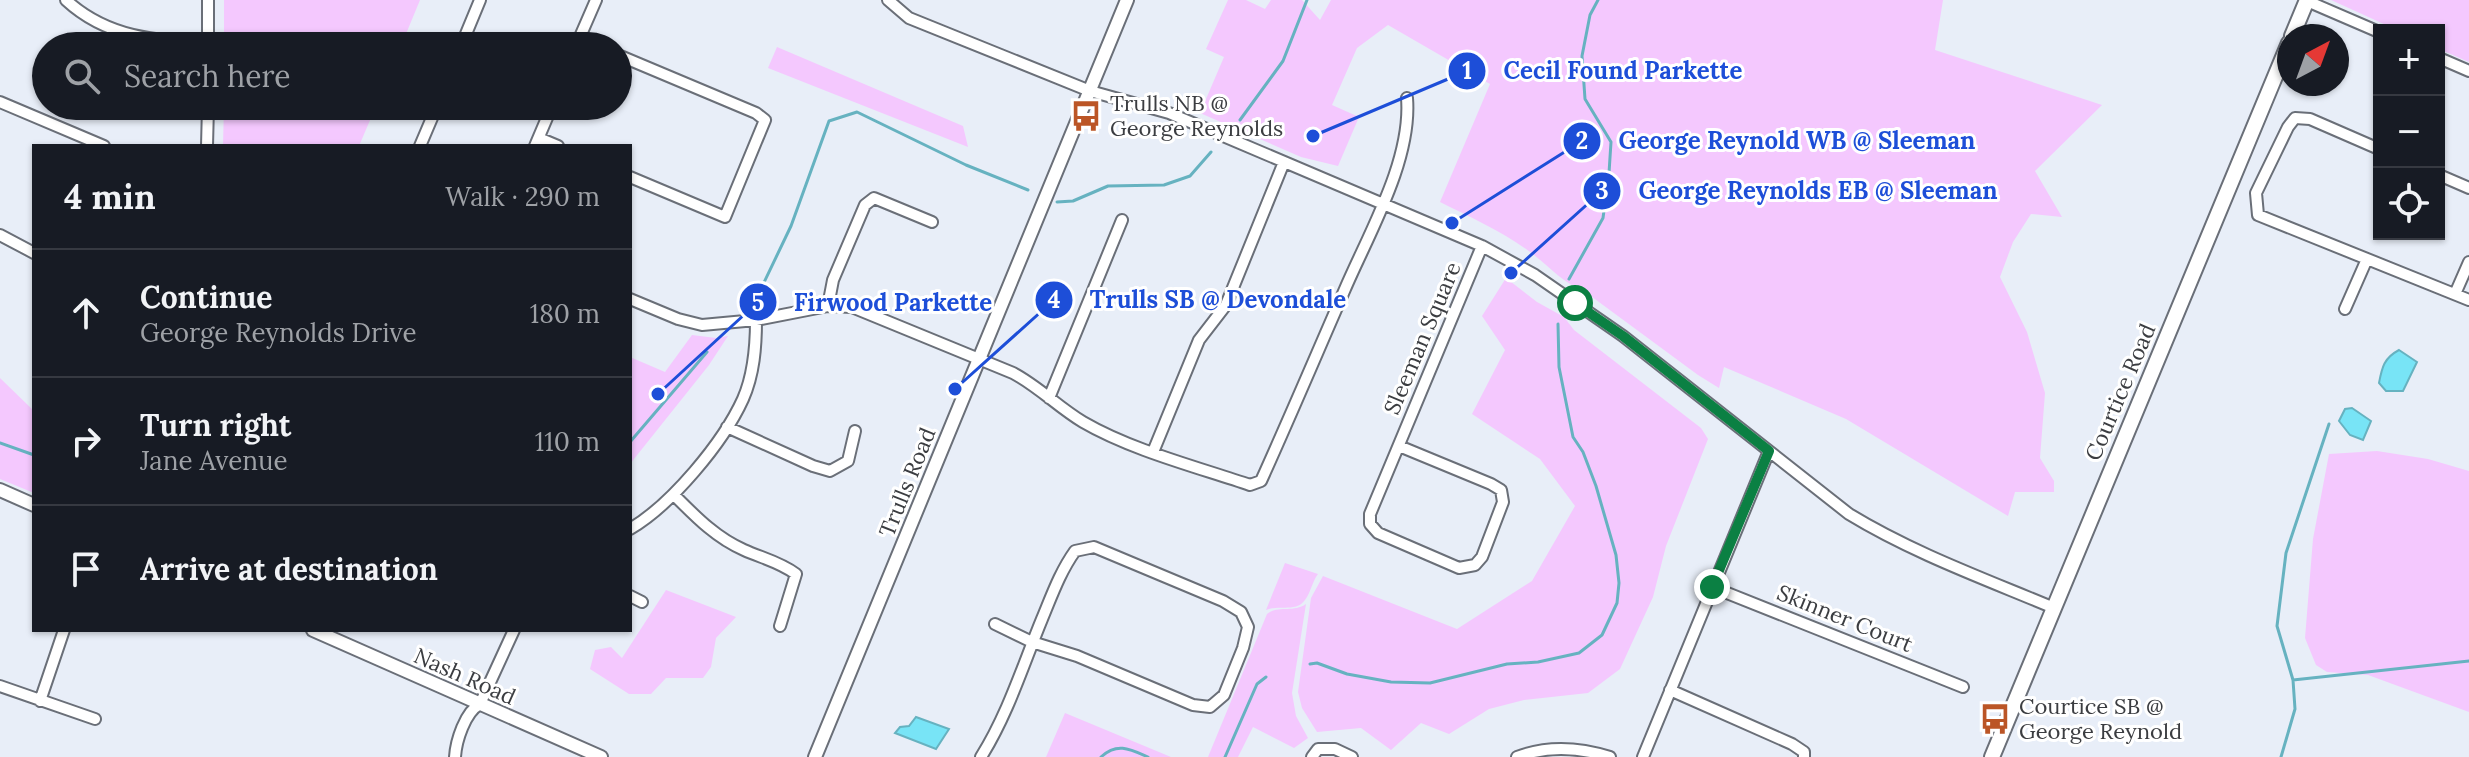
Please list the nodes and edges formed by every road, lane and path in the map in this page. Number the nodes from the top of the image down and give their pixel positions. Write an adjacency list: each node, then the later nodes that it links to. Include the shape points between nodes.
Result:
1 (66, 0): 10 (street)
2 (208, 0): 11 (street)
3 (480, 0): 12 (street)
4 (596, 0): 13 (street)
5 (888, 0): 18 (street, via 909,18)
6 (1127, 0): 18 (street, Trulls Road)
7 (2307, 0): 8 (main road); 9 (street)
8 (2297, 24)
9 (2373, 29)
10 (121, 32)
11 (208, 32)
12 (467, 32)
13 (582, 32)
14 (632, 61): 32 (street, via 765,120 725,217)
15 (2445, 61): 16 (street)
16 (2469, 71)
17 (2277, 72): 63 (main road, Courtice Road)
18 (1090, 91): 31 (street, via 1169,113); 49 (street, Trulls Road)
19 (1407, 98): 35 (street, via 1403,147)
20 (0, 102): 21 (street)
21 (32, 116)
22 (43, 120): 27 (street)
23 (208, 120): 28 (street)
24 (431, 120): 29 (street)
25 (546, 120): 26 (street)
26 (537, 142)
27 (99, 144)
28 (207, 144)
29 (421, 144)
30 (2373, 146): 41 (street, via 2310,119 2295,118 2256,193 2258,215)
31 (1284, 162): 35 (street); 55 (street, via 1226,305 1199,340)
32 (632, 178)
33 (2445, 178): 34 (street)
34 (2469, 188)
35 (1382, 203): 39 (street); 55 (street, via 1261,481 1250,485)
36 (1122, 220): 50 (street)
37 (932, 222): 46 (street, via 874,198 865,205 833,280)
38 (0, 235): 40 (street)
39 (1482, 246): 53 (street, Sleeman Square); 54 (street, via 1535,275 1623,336)
40 (32, 252)
41 (2367, 259): 43 (street); 47 (street)
42 (2469, 262): 43 (street)
43 (2455, 294): 45 (street)
44 (632, 300): 48 (street, via 702,325)
45 (2469, 300)
46 (828, 306): 48 (street); 49 (street, via 852,307)
47 (2345, 309)
48 (756, 320): 51 (street, via 756,355 744,397)
49 (979, 359): 50 (street, via 1032,383); 79 (street, Trulls Road)
50 (1049, 398): 55 (street, via 1084,422)
51 (727, 427): 52 (street, via 830,471 848,461); 57 (street)
52 (855, 431)
53 (1399, 446): 53 (street, Sleeman Square, via 1370,524 1378,533 1459,568 1475,565 1503,502 1501,490)
54 (1769, 451): 60 (street); 63 (street, via 1880,533)
55 (1153, 452)
56 (0, 490): 58 (street)
57 (674, 495): 59 (street); 65 (street, via 704,525 796,574)
58 (32, 504)
59 (632, 528)
60 (1712, 587): 71 (street, Skinner Court); 72 (street)
61 (632, 597): 62 (street)
62 (642, 602)
63 (2054, 608): 86 (main road, Courtice Road)
64 (995, 624): 69 (street)
65 (780, 626)
66 (63, 632): 73 (street)
67 (318, 632): 74 (street, Nash Road)
68 (513, 632): 74 (street)
69 (1032, 642): 69 (street, via 1210,707 1224,695 1248,627 1241,612 1223,601 1094,547 1075,551 1062,569); 80 (street)
70 (0, 686): 73 (street)
71 (1963, 687)
72 (1670, 690): 76 (street); 85 (street)
73 (40, 701): 75 (street)
74 (480, 704): 77 (street, via 470,713); 78 (street, Nash Road)
75 (95, 719)
76 (1804, 754)
77 (455, 757)
78 (601, 757)
79 (815, 757)
80 (981, 757)
81 (1312, 757): 82 (street, via 1318,749)
82 (1352, 757)
83 (1517, 757): 84 (street, via 1567,748)
84 (1610, 757)
85 (1643, 757)
86 (1992, 757)

